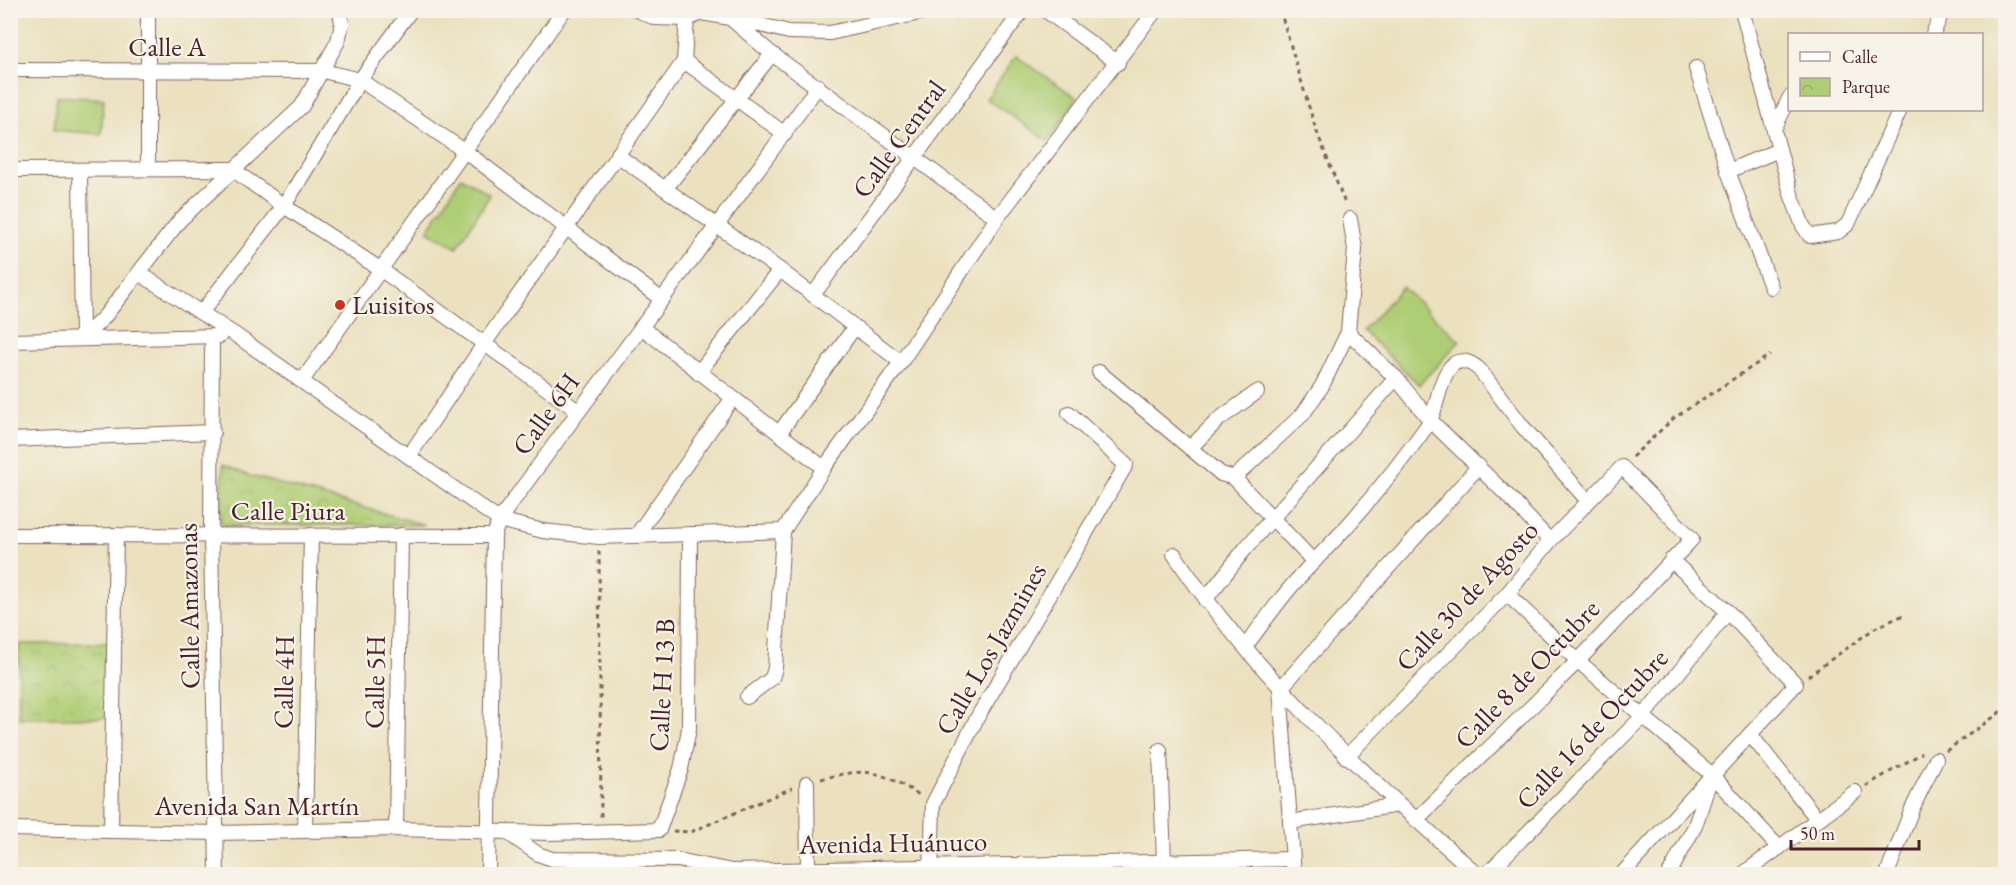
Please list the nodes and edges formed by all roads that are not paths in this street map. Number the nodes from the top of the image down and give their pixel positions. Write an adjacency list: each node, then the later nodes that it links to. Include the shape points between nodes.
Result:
1 (148, 10): 21 (street)
2 (340, 10): 22 (street, via 338,41)
3 (411, 10): 23 (street)
4 (564, 10): 31 (street)
5 (637, 10): 14 (street, via 655,18)
6 (933, 10): 12 (street)
7 (1023, 10): 33 (street, Calle Central)
8 (1045, 10): 18 (street)
9 (1156, 10): 18 (street)
10 (1742, 10): 28 (street)
11 (1943, 10): 15 (street)
12 (901, 14): 13 (street, via 830,33 789,32)
13 (730, 18): 14 (street, via 702,13); 16 (street)
14 (687, 19): 17 (street)
15 (1933, 33)
16 (772, 54): 24 (street); 25 (street)
17 (684, 61): 25 (street); 32 (street)
18 (1118, 63): 41 (street)
19 (1696, 68): 38 (street)
20 (10, 70): 21 (street, Calle A)
21 (150, 70): 22 (street, Calle A); 34 (street)
22 (323, 71): 23 (street, Calle A); 35 (street, via 302,106)
23 (360, 80): 31 (street); 40 (street)
24 (818, 86): 29 (street, Calle 6H); 33 (street)
25 (737, 97): 29 (street); 39 (street)
26 (1788, 102): 28 (street)
27 (1900, 111): 30 (street, via 1848,224 1838,232 1810,236 1791,194)
28 (1774, 129): 30 (street)
29 (784, 134): 44 (street, Calle 6H)
30 (1779, 150): 38 (street)
31 (466, 152): 43 (street); 45 (street)
32 (617, 155): 39 (street); 43 (street)
33 (915, 159): 41 (street); 49 (street, Calle Central)
34 (148, 169): 35 (street); 37 (street)
35 (232, 169): 40 (street); 47 (street, via 180,220)
36 (10, 170): 37 (street)
37 (80, 170): 57 (street)
38 (1728, 171): 48 (street)
39 (666, 189): 44 (street)
40 (284, 207): 45 (street); 51 (street)
41 (997, 218): 60 (street)
42 (1350, 219): 54 (street, via 1355,249)
43 (565, 227): 50 (street); 59 (street)
44 (719, 227): 46 (street); 50 (street, Calle 6H)
45 (380, 269): 59 (street); 64 (street)
46 (780, 270): 49 (street); 62 (street)
47 (139, 273): 51 (street); 57 (street)
48 (1771, 287)
49 (813, 295): 53 (street)
50 (661, 298): 52 (street, Calle 6H)
51 (201, 313): 55 (street)
52 (641, 327): 62 (street); 67 (street, Calle 6H)
53 (854, 328): 60 (street); 71 (street)
54 (1348, 332): 63 (street); 78 (street, via 1322,386 1303,414)
55 (237, 336): 56 (street); 64 (street)
56 (212, 337): 57 (street); 70 (street, Calle Amazonas)
57 (82, 339): 58 (street)
58 (10, 341)
59 (484, 344): 67 (street); 74 (street)
60 (901, 362): 77 (street)
61 (1099, 372): 73 (street)
62 (698, 373): 66 (street)
63 (1396, 378): 69 (street); 80 (street)
64 (302, 381): 74 (street)
65 (1257, 392): 73 (street, via 1218,420)
66 (732, 399): 71 (street); 90 (street)
67 (578, 411): 81 (street, Calle 6H)
68 (1069, 412): 128 (street, Calle Los Jazmines, via 1126,465 977,718 933,804)
69 (1431, 420): 75 (street); 79 (street, via 1439,387 1450,367 1470,362); 94 (street)
70 (213, 432): 72 (street); 84 (street, Calle Amazonas)
71 (780, 432): 77 (street)
72 (10, 440)
73 (1190, 448): 78 (street, via 1221,474)
74 (409, 456): 81 (street)
75 (1479, 466): 91 (street); 100 (street)
76 (1622, 466): 79 (street, Calle 30 de Agosto); 93 (street, Calle 8 de Octubre, via 1692,539)
77 (824, 468): 82 (street)
78 (1234, 478): 80 (street)
79 (1588, 501): 91 (street, Calle 30 de Agosto)
80 (1272, 518): 94 (street); 96 (street)
81 (498, 520): 89 (street, Calle 6H); 90 (street, via 543,531)
82 (783, 531): 85 (street); 101 (street, via 775,668 772,678)
83 (116, 535): 84 (street, Calle Piura); 86 (street, Calle Piura); 119 (street)
84 (211, 535): 87 (street, Calle Piura); 121 (street, Calle Amazonas)
85 (690, 535): 90 (street); 120 (street, Calle H 13 B, via 689,729 662,828)
86 (11, 536)
87 (312, 536): 88 (street, Calle Piura); 116 (street, Calle 4H)
88 (402, 536): 89 (street, Calle Piura); 115 (street, Calle 5H)
89 (494, 536): 117 (street, Calle 6H)
90 (636, 536)
91 (1550, 541): 95 (street, Calle 30 de Agosto)
92 (1174, 554): 96 (street)
93 (1671, 560): 97 (street); 99 (street, Calle 8 de Octubre)
94 (1314, 562): 98 (street)
95 (1507, 594): 99 (street); 105 (street, Calle 30 de Agosto)
96 (1205, 600): 98 (street)
97 (1728, 612): 102 (street, Calle 16 de Octubre); 103 (street, via 1797,684)
98 (1245, 647): 100 (street)
99 (1578, 661): 102 (street); 111 (street, Calle 8 de Octubre)
100 (1280, 689): 105 (street); 113 (street)
101 (747, 697)
102 (1644, 715): 107 (street); 136 (street, Calle 16 de Octubre)
103 (1750, 734): 107 (street); 112 (street)
104 (1160, 750): 124 (street)
105 (1346, 757): 110 (street)
106 (1936, 759): 140 (street)
107 (1711, 774): 122 (street); 137 (street, via 1671,824); 138 (street, via 1695,826)
108 (807, 783): 126 (street)
109 (1855, 792): 112 (street)
110 (1399, 805): 111 (street); 113 (street)
111 (1416, 820): 135 (street)
112 (1818, 820): 122 (street)
113 (1290, 822): 123 (street)
114 (10, 829): 119 (street, Avenida San Martín)
115 (396, 829): 116 (street, Avenida San Martín); 117 (street, Avenida San Martín)
116 (305, 830): 121 (street, Avenida San Martín)
117 (488, 830): 118 (street, Avenida San Martín); 133 (street, Calle 6H)
118 (503, 830): 120 (street, Avenida San Martín); 131 (street, Avenida Huánuco, via 552,859 678,860)
119 (111, 831): 121 (street, Avenida San Martín)
120 (656, 831)
121 (217, 833): 132 (street, Calle Amazonas)
122 (1779, 848): 139 (street)
123 (1293, 859): 125 (street, Avenida Huánuco); 134 (street)
124 (1164, 862): 125 (street, Avenida Huánuco); 127 (street, Avenida Huánuco)
125 (1190, 868)
126 (808, 869): 130 (street, Avenida Huánuco); 131 (street, Avenida Huánuco)
127 (1100, 869): 129 (street, Avenida Huánuco)
128 (931, 870): 129 (street, Avenida Huánuco); 130 (street, Avenida Huánuco)
129 (1006, 870)
130 (839, 871)
131 (732, 873)
132 (217, 874)
133 (488, 874)
134 (1294, 874)
135 (1477, 874)
136 (1487, 874)
137 (1622, 874)
138 (1669, 874)
139 (1743, 874)
140 (1887, 874)

